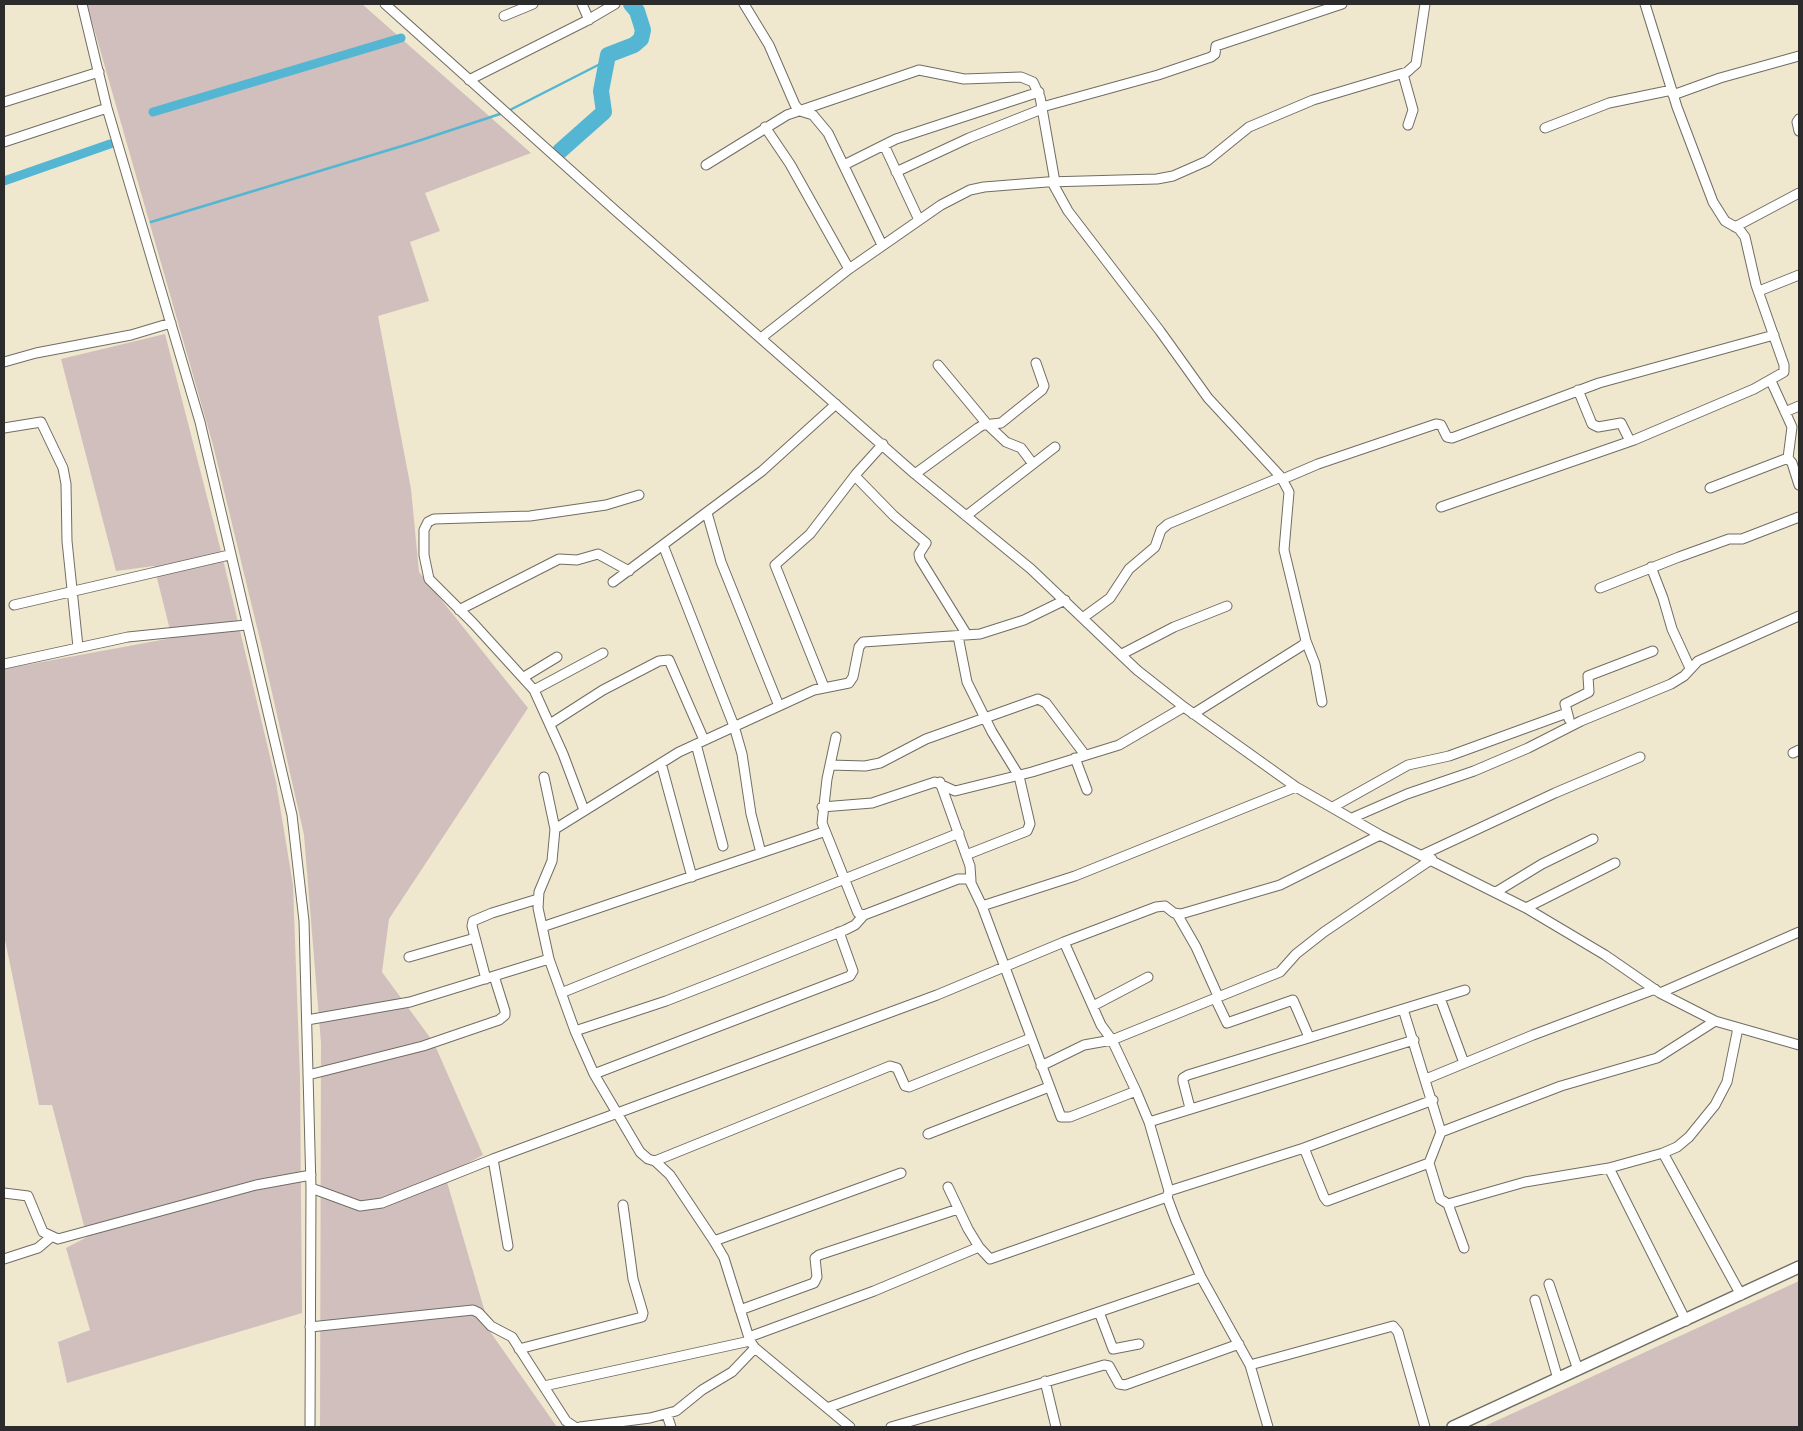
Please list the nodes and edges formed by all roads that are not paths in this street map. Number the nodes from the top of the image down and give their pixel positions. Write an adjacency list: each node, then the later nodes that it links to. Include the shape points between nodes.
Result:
1 (82, 4): 13 (street)
2 (385, 4): 15 (street)
3 (532, 4): 10 (street)
4 (582, 4): 11 (street)
5 (615, 4): 11 (street)
6 (744, 4): 21 (street, via 769,45)
7 (1342, 4): 20 (street, via 1216,46 1211,57)
8 (1425, 4): 14 (street, via 1416,64)
9 (1645, 4): 17 (street)
10 (504, 16)
11 (589, 20): 15 (street)
12 (1799, 56): 17 (street)
13 (100, 72): 18 (street); 19 (street)
14 (1403, 74): 23 (street, via 1413,110); 32 (street, via 1313,100 1249,127 1207,161 1174,176)
15 (469, 80): 42 (street)
16 (1038, 92): 20 (street); 21 (street, via 1033,82 1021,77 970,80 920,70); 28 (street)
17 (1672, 93): 25 (street, via 1609,104); 35 (street, via 1713,202 1720,215)
18 (4, 102)
19 (107, 108): 27 (street); 40 (street)
20 (1042, 108): 31 (street); 32 (street)
21 (800, 111): 24 (street); 30 (street, via 813,115 820,122)
22 (1799, 120): 26 (street)
23 (1408, 125)
24 (765, 127): 29 (street); 37 (street, via 790,164)
25 (1544, 128)
26 (1799, 131)
27 (4, 142)
28 (884, 145): 30 (street); 31 (street)
29 (706, 165)
30 (844, 165): 36 (street)
31 (896, 172): 34 (street)
32 (1054, 182): 34 (street, via 970,190); 60 (street, via 1068,211 1208,398)
33 (1799, 193): 35 (street)
34 (919, 220): 36 (street)
35 (1735, 227): 39 (street, via 1745,237)
36 (882, 245): 37 (street)
37 (849, 268): 42 (street)
38 (1799, 275): 39 (street)
39 (1758, 291): 41 (street)
40 (171, 322): 43 (street, via 130,335); 69 (street, via 200,422)
41 (1774, 336): 46 (street, via 1785,369); 47 (street)
42 (761, 338): 48 (street)
43 (4, 362)
44 (1036, 363): 51 (street, via 1044,386 1042,390 1001,423)
45 (938, 365): 51 (street)
46 (1772, 381): 50 (street); 53 (street)
47 (1578, 390): 53 (street, via 1592,424 1621,423); 60 (street, via 1452,438 1447,437 1441,425 1436,424)
48 (836, 404): 54 (street); 65 (street, via 762,471)
49 (1799, 406): 50 (street)
50 (1785, 412): 56 (street, via 1792,431)
51 (987, 424): 57 (street, via 1006,442 1021,448); 58 (street)
52 (4, 428): 74 (street, via 41,422 54,448 65,477)
53 (1630, 441): 64 (street)
54 (883, 444): 58 (street); 59 (street)
55 (1055, 447): 57 (street)
56 (1793, 460): 61 (street); 62 (street)
57 (1034, 464): 66 (street)
58 (915, 474): 66 (street)
59 (855, 476): 82 (street, via 926,543 919,554 920,559); 92 (street, via 810,534 775,565)
60 (1282, 478): 80 (street, via 1168,524 1161,530 1155,547 1129,569 1110,598); 83 (street, via 1289,492 1284,550)
61 (1799, 485)
62 (1710, 488)
63 (639, 495): 78 (street, via 606,505 530,516 428,522 424,530 427,574)
64 (1441, 507)
65 (707, 513): 68 (street); 95 (street, via 721,562)
66 (966, 516): 75 (street)
67 (1799, 517): 70 (street)
68 (663, 545): 71 (street); 101 (street)
69 (229, 555): 74 (street); 81 (street)
70 (1651, 568): 73 (street); 90 (street, via 1672,629)
71 (629, 571): 72 (street); 78 (street, via 598,554 577,560 559,559)
72 (613, 582)
73 (1600, 588)
74 (73, 591): 76 (street); 84 (street)
75 (1065, 600): 80 (street); 82 (street, via 1002,628)
76 (14, 605)
77 (1227, 606): 87 (street, via 1174,627)
78 (460, 610): 91 (street)
79 (1799, 616): 90 (street, via 1698,661)
80 (1084, 618): 87 (street)
81 (246, 625): 84 (street, via 128,637); 156 (street, via 292,815 304,921)
82 (962, 636): 92 (street, via 863,642 851,681); 99 (street, via 967,682)
83 (1306, 641): 94 (street, via 1315,664); 98 (street, via 1303,646)
84 (78, 647): 89 (street)
85 (1653, 652): 97 (street, via 1588,676 1589,692 1565,704)
86 (603, 653): 93 (street)
87 (1122, 654): 96 (street)
88 (557, 657): 91 (street)
89 (4, 664)
90 (1690, 668): 102 (street, via 1671,684)
91 (524, 677): 93 (street)
92 (824, 687): 95 (street)
93 (534, 690): 100 (street)
94 (1322, 702)
95 (779, 706): 101 (street)
96 (1184, 707): 98 (street); 105 (street, via 1119,746)
97 (1567, 713): 102 (street); 116 (street, via 1449,756 1408,765)
98 (1193, 714): 113 (street)
99 (985, 718): 105 (street, via 1042,700); 109 (street, via 926,739 880,763); 110 (street)
100 (550, 724): 104 (street, via 603,690 659,661 669,660); 117 (street)
101 (734, 726): 104 (street); 125 (street)
102 (1572, 727): 118 (street)
103 (836, 737): 109 (street)
104 (700, 742): 108 (street); 124 (street)
105 (1085, 755): 107 (street)
106 (1640, 757): 126 (street)
107 (1075, 758): 110 (street); 114 (street)
108 (661, 763): 117 (street); 130 (street)
109 (830, 765): 115 (street)
110 (1018, 776): 112 (street, via 955,791); 127 (street, via 1030,828)
111 (544, 777): 119 (street)
112 (940, 782): 115 (street, via 872,803); 121 (street)
113 (1296, 787): 116 (street); 135 (street, via 1075,876)
114 (1087, 790)
115 (822, 807): 120 (street)
116 (1333, 807): 118 (street)
117 (584, 810): 119 (street)
118 (1352, 818): 122 (street)
119 (556, 829): 134 (street, via 552,861)
120 (823, 832): 125 (street); 131 (street)
121 (959, 833): 127 (street); 131 (street)
122 (1380, 835): 126 (street); 137 (street, via 1280,885)
123 (1593, 839): 133 (street, via 1542,864)
124 (723, 846)
125 (760, 853): 130 (street)
126 (1422, 854): 128 (street)
127 (966, 855): 132 (street)
128 (1432, 859): 133 (street); 152 (street, via 1324,932 1280,972)
129 (1615, 863): 136 (street)
130 (692, 877): 139 (street)
131 (844, 880): 138 (street, via 858,913); 151 (street)
132 (971, 881): 135 (street); 138 (street, via 958,879)
133 (1496, 892): 136 (street)
134 (538, 899): 139 (street); 142 (street, via 473,922)
135 (982, 906): 146 (street)
136 (1526, 908): 150 (street, via 1605,955)
137 (1177, 914): 143 (street, via 1165,906 1156,907); 152 (street, via 1196,947)
138 (864, 915): 140 (street, via 855,925)
139 (542, 927): 145 (street)
140 (839, 932): 159 (street, via 666,1001); 167 (street, via 853,971 850,976)
141 (1799, 932): 150 (street)
142 (475, 938): 144 (street); 148 (street)
143 (1064, 942): 146 (street); 154 (street)
144 (409, 957)
145 (549, 959): 148 (street); 151 (street)
146 (1005, 968): 161 (street); 174 (street)
147 (1148, 977): 154 (street)
148 (490, 978): 156 (street, via 410,1002); 168 (street, via 505,1015 499,1020 423,1046)
149 (1465, 990): 153 (street)
150 (1657, 991): 157 (street); 165 (street)
151 (561, 993): 159 (street)
152 (1217, 997): 160 (street, via 1227,1023 1295,1001); 162 (street)
153 (1440, 998): 155 (street); 165 (street)
154 (1093, 1006): 162 (street)
155 (1403, 1010): 160 (street); 163 (street)
156 (307, 1020): 168 (street)
157 (1715, 1021): 158 (street); 176 (street, via 1657,1058 1561,1086)
158 (1738, 1028): 164 (street); 179 (street, via 1727,1082 1715,1105 1689,1137)
159 (575, 1031): 167 (street)
160 (1309, 1036): 173 (street, via 1185,1076 1183,1081)
161 (1031, 1038): 166 (street); 181 (street, via 909,1087 905,1086 897,1068 890,1066)
162 (1112, 1040): 166 (street, via 1084,1045); 171 (street)
163 (1414, 1040): 169 (street); 173 (street)
164 (1799, 1045)
165 (1464, 1063): 169 (street)
166 (1041, 1066): 170 (street)
167 (594, 1074): 174 (street)
168 (308, 1075): 185 (street)
169 (1426, 1079): 172 (street)
170 (1049, 1087): 171 (street, via 1058,1112 1064,1118); 177 (street)
171 (1136, 1091): 175 (street)
172 (1433, 1100): 176 (street); 178 (street)
173 (1190, 1108): 175 (street)
174 (617, 1114): 180 (street); 181 (street, via 640,1152)
175 (1149, 1122): 189 (street)
176 (1442, 1132): 182 (street)
177 (928, 1134)
178 (1304, 1148): 182 (street, via 1328,1201); 189 (street)
179 (1663, 1153): 183 (street); 202 (street)
180 (493, 1159): 187 (street, via 375,1205 360,1206); 195 (street)
181 (656, 1161): 194 (street, via 670,1175)
182 (1429, 1163): 190 (street, via 1440,1199)
183 (1609, 1168): 190 (street, via 1525,1182); 206 (street)
184 (901, 1173): 194 (street)
185 (311, 1175): 187 (street); 193 (street, via 256,1185 66,1238)
186 (948, 1187): 192 (street)
187 (311, 1188): 207 (street)
188 (4, 1193): 193 (street, via 28,1196 39,1225)
189 (1168, 1194): 196 (street, via 993,1258 987,1257); 200 (street)
190 (1448, 1204): 197 (street)
191 (623, 1205): 211 (street, via 633,1279 642,1317)
192 (958, 1209): 196 (street); 204 (street, via 819,1255 815,1258 817,1276 814,1283)
193 (51, 1237): 198 (street, via 38,1248)
194 (714, 1241): 204 (street, via 724,1258)
195 (508, 1246)
196 (979, 1248): 208 (street)
197 (1464, 1248)
198 (4, 1258)
199 (1799, 1267): 202 (main road)
200 (1201, 1277): 205 (street); 210 (street)
201 (1549, 1284): 213 (street)
202 (1741, 1295): 206 (main road)
203 (1535, 1300): 214 (street)
204 (740, 1310): 208 (street)
205 (1099, 1312): 209 (street, via 1113,1349); 217 (street)
206 (1686, 1321): 213 (main road)
207 (310, 1327): 211 (street, via 473,1310 491,1326 508,1333); 219 (street)
208 (751, 1342): 216 (street); 217 (street); 218 (street, via 732,1372)
209 (1139, 1344)
210 (1239, 1344): 212 (street); 215 (street, via 1124,1385 1119,1384 1107,1365)
211 (519, 1350): 216 (street)
212 (1250, 1365): 226 (street); 227 (street, via 1393,1326 1398,1332)
213 (1578, 1370): 214 (main road)
214 (1558, 1379): 228 (main road)
215 (1045, 1381): 224 (street); 225 (street)
216 (544, 1386): 220 (street, via 569,1425)
217 (827, 1408): 223 (street)
218 (667, 1415): 221 (street); 222 (street)
219 (310, 1427)
220 (575, 1427)
221 (580, 1427)
222 (671, 1427)
223 (850, 1427)
224 (891, 1427)
225 (1056, 1427)
226 (1268, 1427)
227 (1426, 1427)
228 (1453, 1427)

